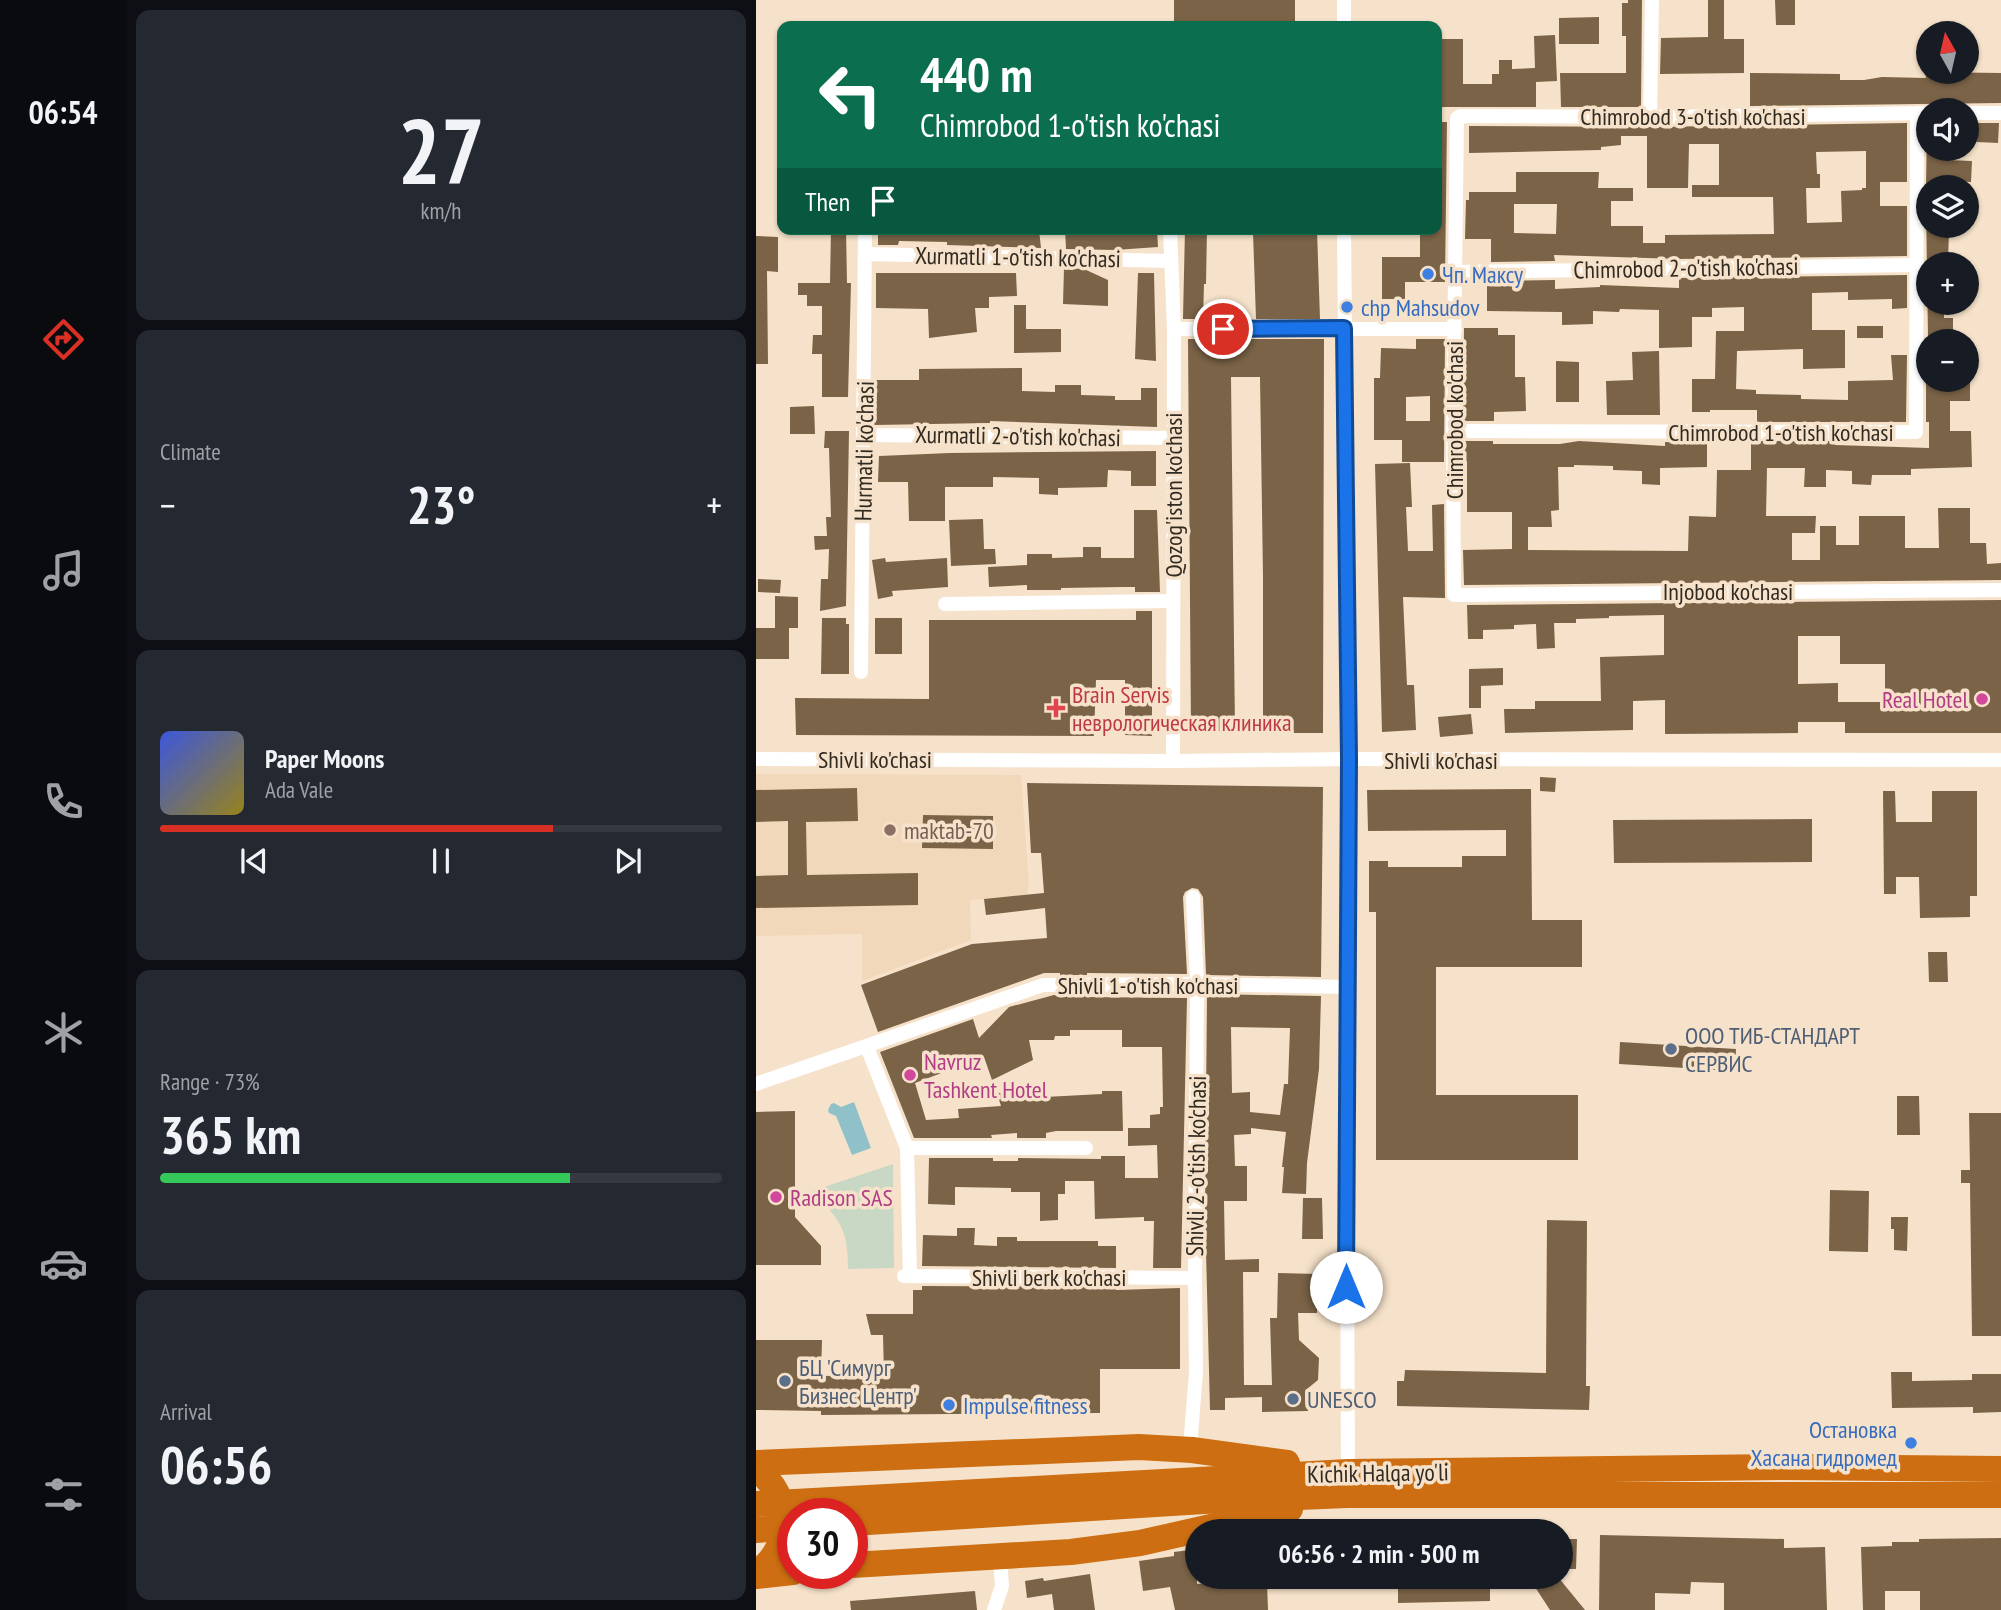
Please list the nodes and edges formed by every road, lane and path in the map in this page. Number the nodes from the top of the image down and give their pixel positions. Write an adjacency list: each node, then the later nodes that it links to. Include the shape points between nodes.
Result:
1 (1344, 0): 3 (street)
2 (1652, 0): 7 (street)
3 (1344, 21)
4 (1916, 113): 7 (street, Chimrobod 3-o'tish ko'chasi)
5 (1979, 113): 6 (street)
6 (2001, 113)
7 (1650, 117): 8 (street, Chimrobod 3-o'tish ko'chasi)
8 (1457, 118): 17 (street, Chimrobod ko'chasi)
9 (1921, 161): 13 (street, Chimrobod 1-o'tish ko'chasi)
10 (865, 235): 14 (street, Hurmatli ko'chasi)
11 (1170, 235): 15 (street, Qozog'iston ko'chasi)
12 (1344, 235): 19 (street)
13 (1918, 252)
14 (865, 254): 15 (street, Xurmatli 1-o'tish ko'chasi); 23 (street, Hurmatli ko'chasi)
15 (1171, 261): 20 (street, Qozog'iston ko'chasi)
16 (1916, 265): 17 (street, Chimrobod 2-o'tish ko'chasi)
17 (1455, 272): 21 (street, Chimrobod ko'chasi)
18 (1917, 315): 22 (street, Chimrobod 1-o'tish ko'chasi, via 1916,432)
19 (1344, 328): 20 (street); 21 (street); 31 (street)
20 (1174, 329): 24 (street, Qozog'iston ko'chasi)
21 (1455, 329): 22 (street, Chimrobod ko'chasi)
22 (1453, 431): 26 (street, Chimrobod ko'chasi)
23 (864, 435): 24 (street, Xurmatli 2-o'tish ko'chasi); 29 (street, Hurmatli ko'chasi)
24 (1172, 438): 27 (street, Qozog'iston ko'chasi)
25 (2001, 590): 26 (street, Injobod ko'chasi)
26 (1455, 596)
27 (1173, 601): 28 (street); 33 (street, Qozog'iston ko'chasi)
28 (945, 604)
29 (862, 672)
30 (756, 759): 33 (street, Shivli ko'chasi)
31 (1349, 759): 32 (street, Shivli ko'chasi); 33 (street, Shivli ko'chasi); 36 (street)
32 (2001, 760)
33 (1173, 761)
34 (1193, 897): 35 (street, Shivli 2-o'tish ko'chasi)
35 (1197, 984): 36 (street, Shivli 1-o'tish ko'chasi); 37 (street, Shivli 1-o'tish ko'chasi, via 1043,985); 41 (street, Shivli 2-o'tish ko'chasi)
36 (1346, 987): 47 (street)
37 (867, 1047): 38 (street, Shivli 1-o'tish ko'chasi); 39 (street)
38 (756, 1084)
39 (907, 1148): 40 (street); 41 (street, Shivli berk ko'chasi, via 907,1276)
40 (1086, 1148)
41 (1195, 1278): 42 (street, Shivli 2-o'tish ko'chasi)
42 (1191, 1443): 43 (highway); 47 (highway)
43 (853, 1459): 44 (highway); 50 (highway, via 829,1479)
44 (756, 1463)
45 (756, 1469): 58 (highway, via 776,1490 784,1526 778,1552)
46 (2001, 1469): 47 (highway, Kichik Halqa yo'li, via 1785,1467)
47 (1348, 1483): 48 (highway, Kichik Halqa yo'li); 49 (highway, Kichik Halqa yo'li); 55 (highway, via 1140,1543)
48 (1203, 1490): 51 (highway, Kichik Halqa yo'li); 52 (highway, Kichik Halqa yo'li)
49 (2001, 1495)
50 (821, 1498)
51 (756, 1504)
52 (868, 1522)
53 (777, 1528): 54 (highway)
54 (756, 1530)
55 (1000, 1557): 56 (highway); 59 (street, via 1002,1586)
56 (868, 1563)
57 (777, 1573): 58 (highway)
58 (756, 1574)
59 (994, 1610)

